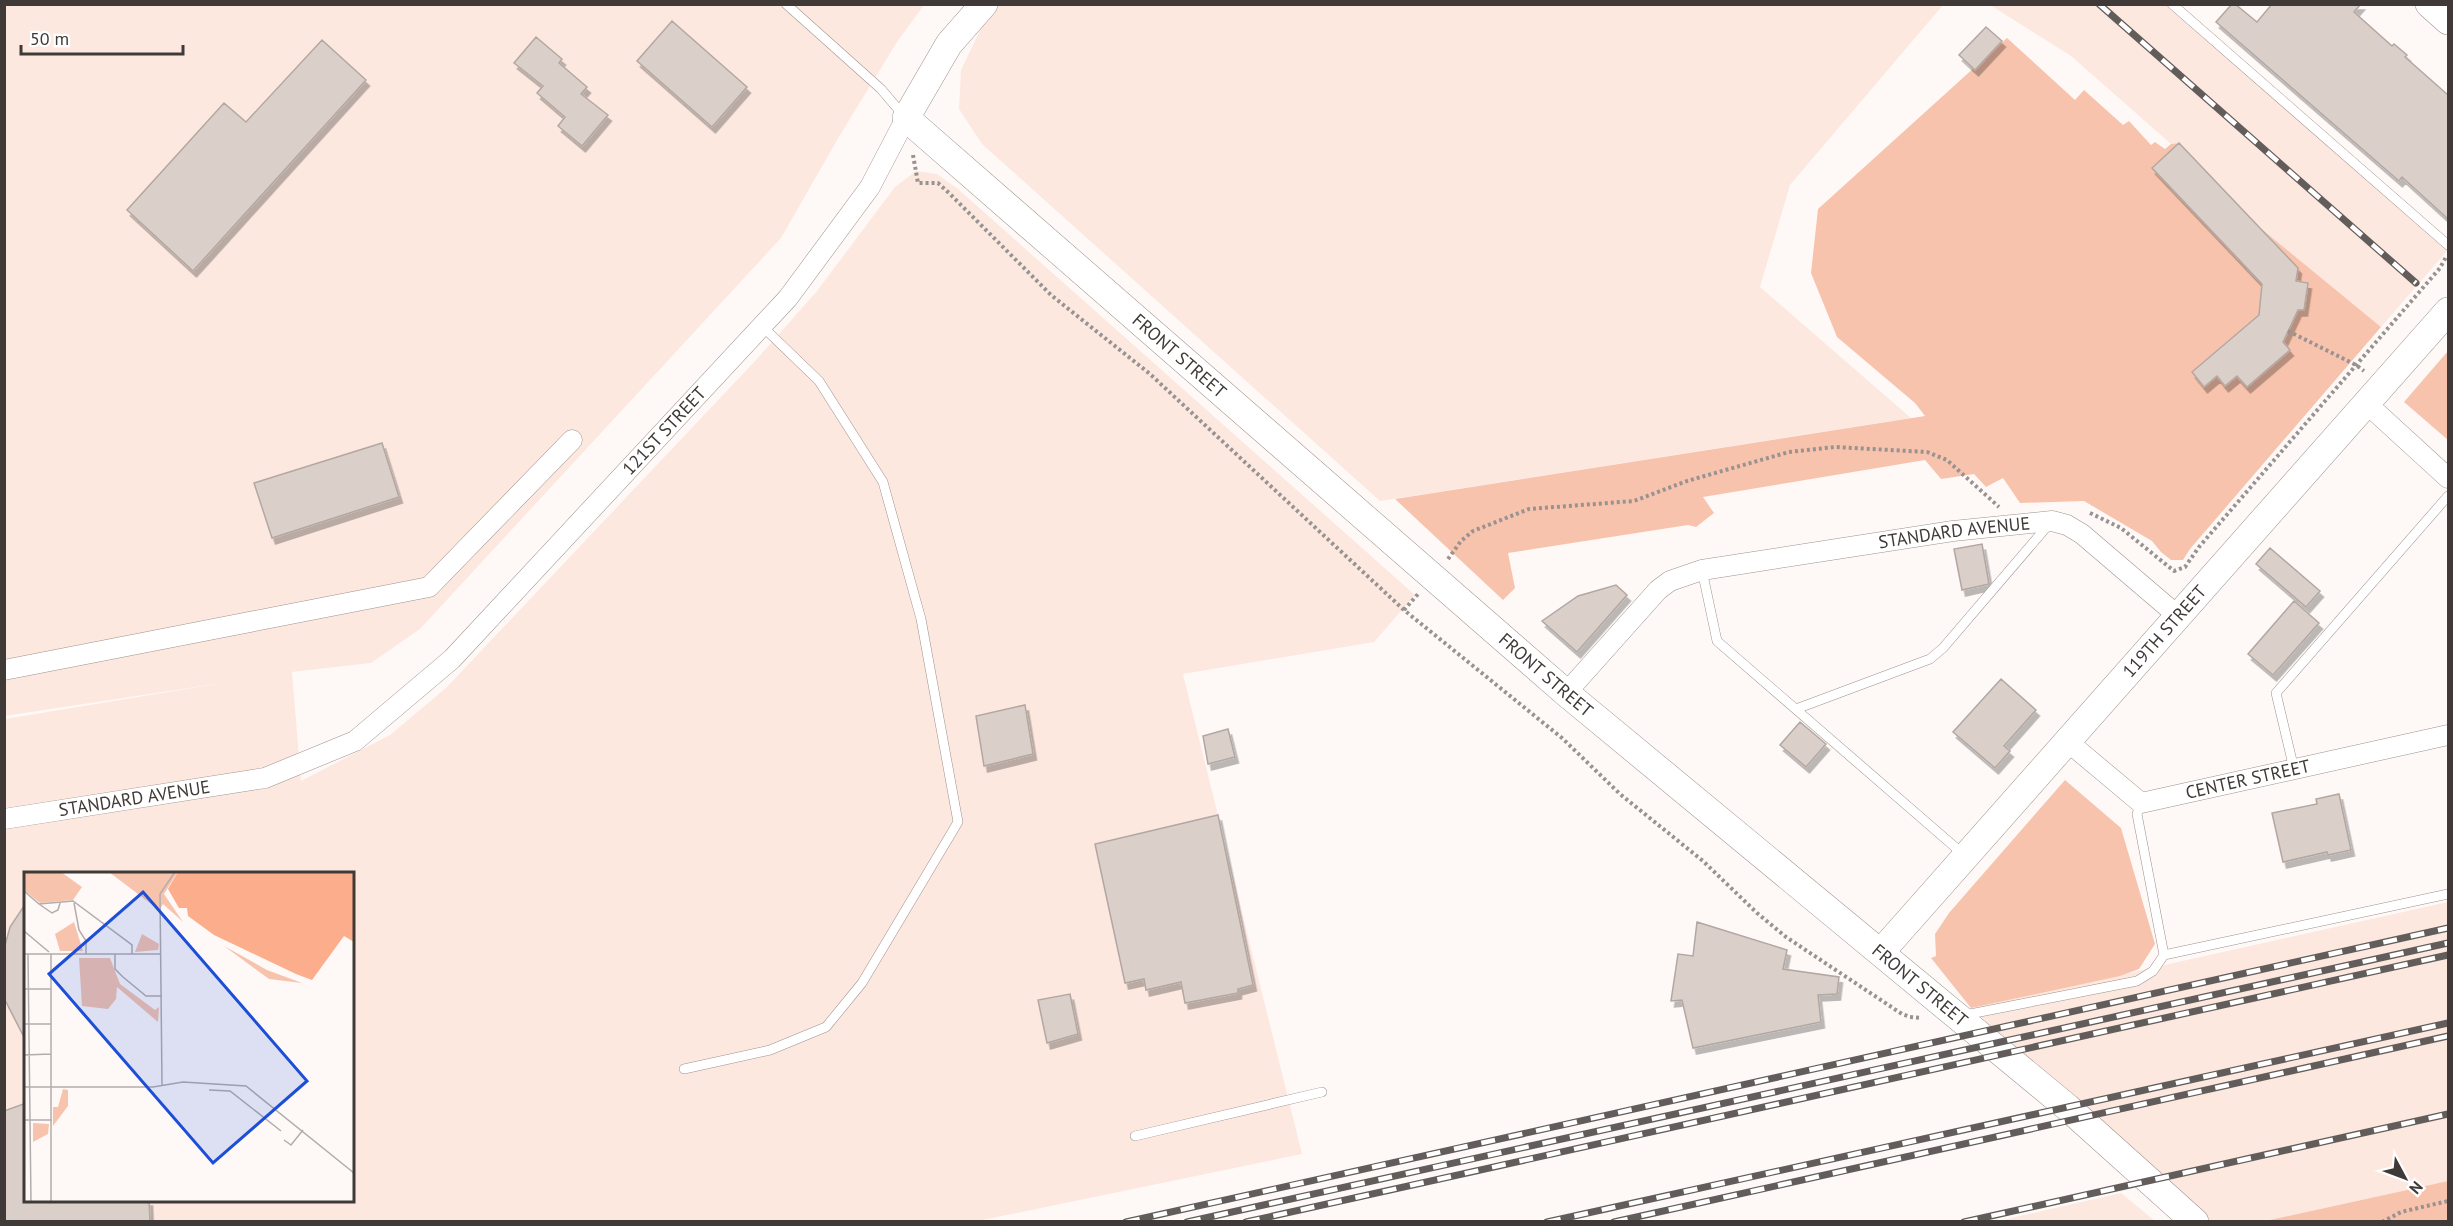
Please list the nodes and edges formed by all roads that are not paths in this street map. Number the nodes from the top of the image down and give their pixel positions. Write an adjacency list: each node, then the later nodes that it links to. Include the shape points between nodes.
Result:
1 (786, 4): 6 (lane, via 882,89)
2 (984, 4): 6 (street, 121ST STREET, via 949,44)
3 (2172, 4): 7 (lane)
4 (2429, 4): 5 (street)
5 (2448, 21)
6 (906, 118): 9 (street, 121ST STREET, via 870,187 788,298); 18 (street, FRONT STREET)
7 (2448, 245)
8 (2448, 311): 10 (street, 119TH STREET)
9 (762, 326): 23 (street, 121ST STREET, via 452,659 355,741); 31 (lane, via 819,381 883,482 921,619 958,822 862,984 826,1027 770,1050)
10 (2366, 404): 12 (street); 16 (street, 119TH STREET)
11 (572, 440): 17 (street, via 429,587)
12 (2448, 478)
13 (2448, 496): 22 (lane, via 2276,693)
14 (2052, 521): 15 (street, STANDARD AVENUE, via 1956,531); 16 (street, STANDARD AVENUE, via 2082,534); 19 (lane, via 1930,659)
15 (1702, 570): 18 (street, STANDARD AVENUE, via 1670,581 1658,590); 19 (lane, via 1717,641)
16 (2178, 616): 21 (street, 119TH STREET)
17 (4, 670)
18 (1566, 693): 28 (street, FRONT STREET)
19 (1796, 709): 26 (lane)
20 (2448, 735): 22 (street, CENTER STREET)
21 (2067, 741): 24 (street); 26 (street, 119TH STREET)
22 (2294, 769): 24 (street, CENTER STREET)
23 (266, 778): 25 (street, STANDARD AVENUE)
24 (2141, 803): 29 (lane, via 2137,814)
25 (4, 819)
26 (1965, 856): 28 (street, 119TH STREET)
27 (2448, 894): 29 (lane)
28 (1881, 952): 30 (street, FRONT STREET)
29 (2164, 955): 30 (lane, via 2153,972 2137,981)
30 (1958, 1017): 34 (street, FRONT STREET)
31 (684, 1069)
32 (1322, 1092): 33 (lane)
33 (1135, 1136)
34 (2195, 1221)

